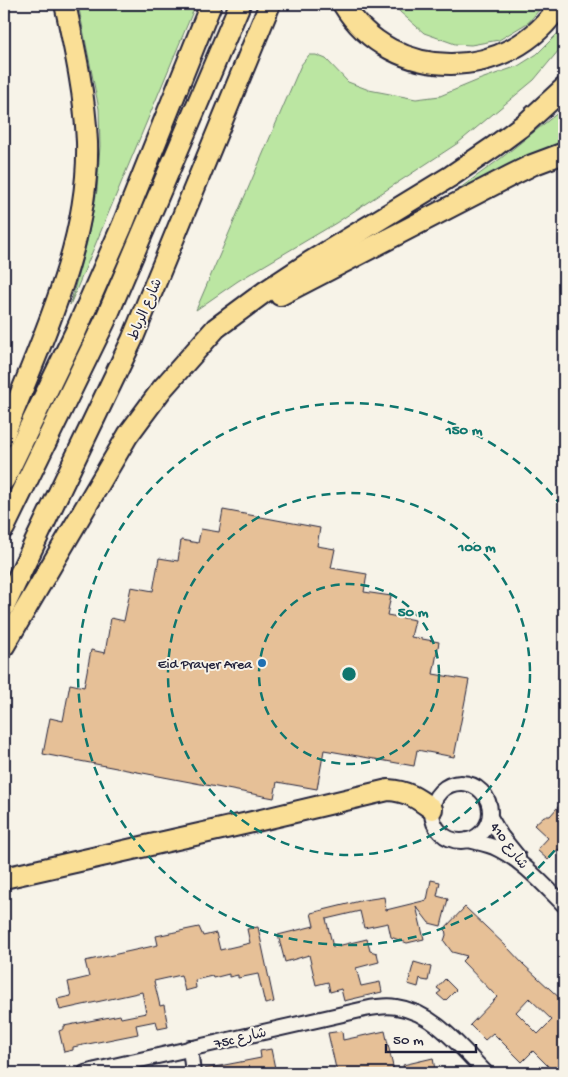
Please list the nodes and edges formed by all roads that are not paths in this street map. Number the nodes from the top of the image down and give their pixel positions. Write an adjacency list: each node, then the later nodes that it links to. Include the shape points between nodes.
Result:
1 (65, 4): 10 (highway, via 85,111 87,152 82,210 54,310)
2 (211, 4): 11 (highway, via 119,233)
3 (240, 4): 12 (highway, via 105,321)
4 (270, 4): 13 (highway, شارع الرباط, via 132,340)
5 (343, 4): 6 (highway, via 364,30 388,48 426,62 459,64 492,58 521,43 546,22)
6 (560, 4)
7 (564, 88): 9 (highway, via 526,123 451,176 310,262)
8 (564, 153): 9 (highway, via 510,176)
9 (216, 328): 14 (highway, via 162,389 128,435)
10 (4, 435)
11 (4, 480)
12 (4, 528)
13 (4, 607)
14 (4, 646)
15 (432, 809): 16 (street, via 440,792 455,783 464,783 481,790 490,807); 17 (street, via 433,820 446,837); 19 (highway, via 408,793 388,790)
16 (490, 817): 17 (street, via 482,832); 18 (street, شارع 410)
17 (468, 840): 18 (street, شارع 410, via 504,852)
18 (531, 873): 20 (street, شارع 410)
19 (4, 878)
20 (564, 905)
21 (190, 1048): 22 (street, 75c شارع); 23 (street); 24 (street, 75c شارع, via 375,1007 396,1007 414,1012 442,1028)
22 (85, 1073)
23 (193, 1073)
24 (486, 1073)

